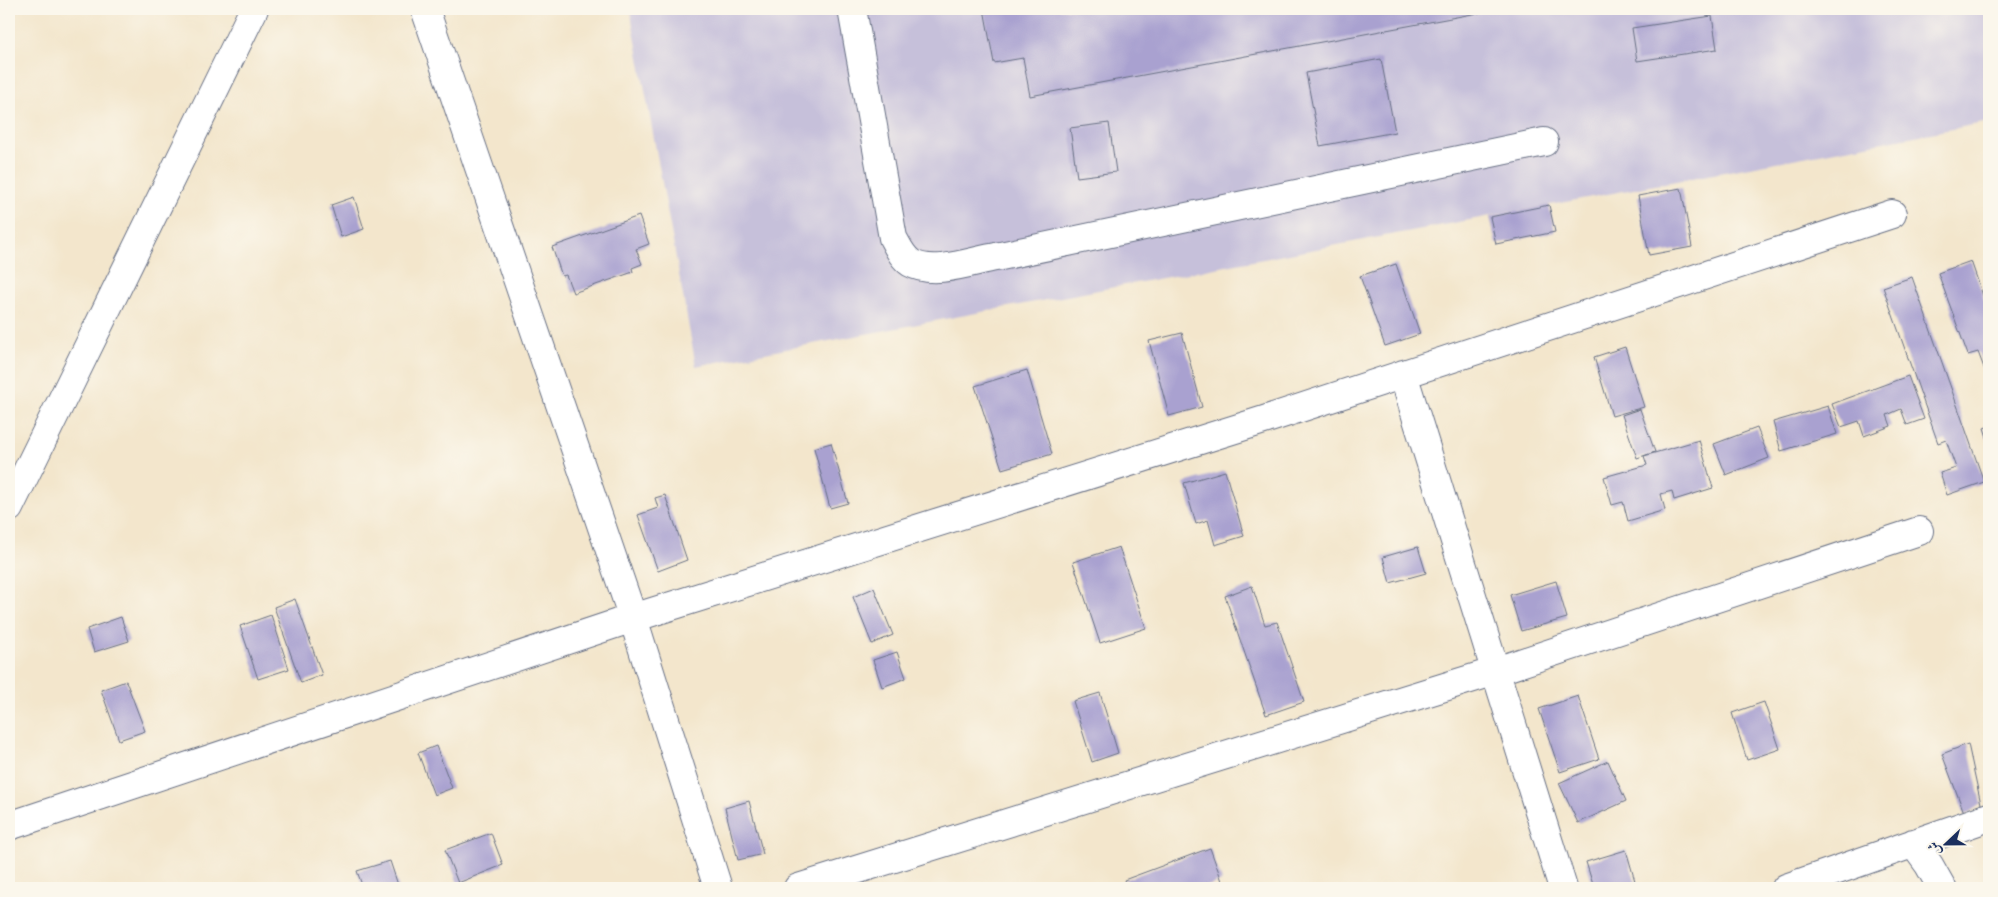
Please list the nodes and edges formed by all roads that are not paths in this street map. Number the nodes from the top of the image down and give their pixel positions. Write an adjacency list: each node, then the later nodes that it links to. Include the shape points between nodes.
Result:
1 (254, 9): 7 (street)
2 (425, 9): 9 (street)
3 (852, 9): 4 (street, via 893,238 901,253 922,266 939,267 996,257)
4 (1544, 142)
5 (1892, 214): 6 (street)
6 (1403, 374): 9 (street); 10 (street)
7 (9, 508)
8 (1919, 532): 10 (street)
9 (634, 618): 12 (street); 14 (street)
10 (1496, 671): 15 (street); 16 (street)
11 (1989, 817): 13 (street)
12 (9, 826)
13 (1913, 843): 17 (street); 18 (street)
14 (718, 888)
15 (798, 888)
16 (1563, 888)
17 (1786, 888)
18 (1942, 888)

